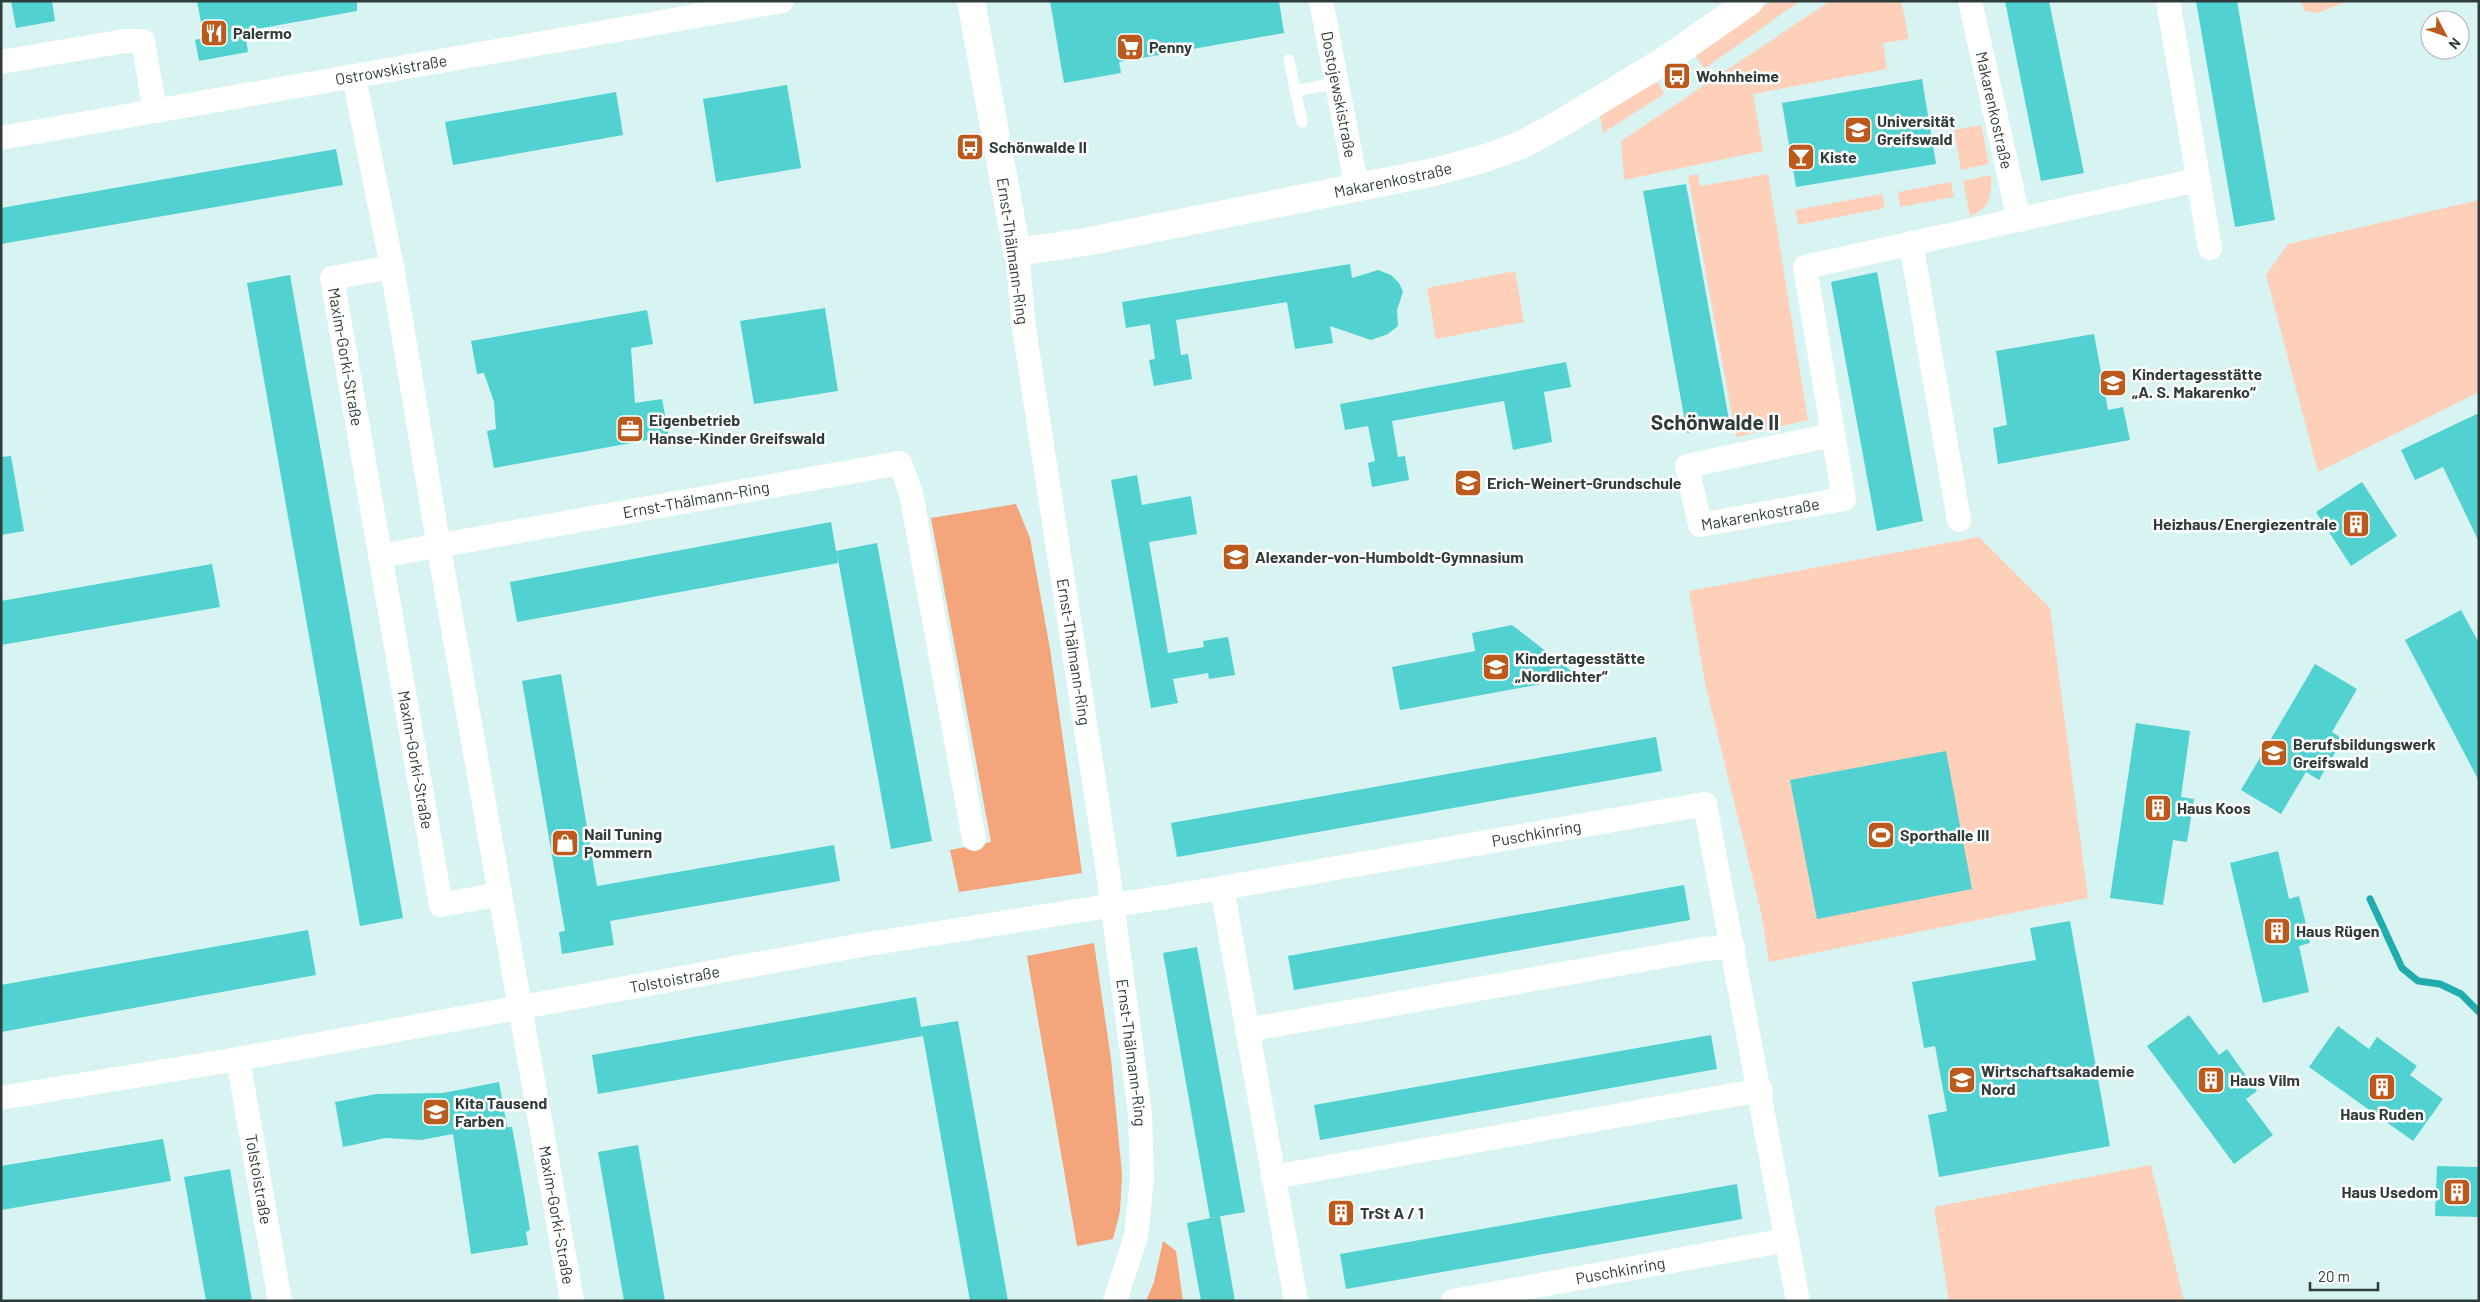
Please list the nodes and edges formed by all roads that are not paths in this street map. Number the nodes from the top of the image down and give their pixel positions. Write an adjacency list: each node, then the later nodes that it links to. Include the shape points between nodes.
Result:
1 (782, 1): 9 (street, Ostrowskistraße)
2 (971, 1): 20 (street, Ernst-Thälmann-Ring)
3 (1321, 1): 10 (street, Dostojewskistraße)
4 (1970, 1): 17 (street, Makarenkostraße)
5 (2168, 1): 15 (street)
6 (1735, 5): 16 (street, Makarenkostraße, via 1656,65 1523,144 1434,172)
7 (1289, 60): 11 (lane)
8 (1, 62): 12 (street, via 125,41 143,41)
9 (354, 77): 12 (street, Ostrowskistraße); 21 (street, Maxim-Gorki-Straße)
10 (1338, 84): 11 (lane); 16 (street, Dostojewskistraße)
11 (1296, 91): 13 (lane)
12 (155, 111): 14 (street, Ostrowskistraße)
13 (1302, 122)
14 (1, 138)
15 (2197, 180): 17 (street, Makarenkostraße); 19 (street)
16 (1357, 188): 20 (street, Makarenkostraße, via 1085,242)
17 (2019, 220): 18 (street, Makarenkostraße)
18 (1911, 243): 22 (street, Makarenkostraße, via 1804,266); 23 (street)
19 (2210, 248)
20 (1017, 252): 29 (street, Ernst-Thälmann-Ring, via 1024,328)
21 (392, 267): 24 (street, Maxim-Gorki-Straße); 25 (street, Maxim-Gorki-Straße, via 332,278)
22 (1832, 435): 22 (street, Makarenkostraße, via 1687,466 1700,526 1844,499)
23 (1959, 520)
24 (439, 547): 25 (street); 26 (street, Ernst-Thälmann-Ring, via 900,463 911,493); 28 (street, Maxim-Gorki-Straße)
25 (380, 556): 28 (street, Maxim-Gorki-Straße, via 441,905)
26 (974, 839)
27 (1222, 888): 29 (street, Puschkinring); 30 (street, Puschkinring, via 1705,804); 32 (street)
28 (500, 894): 31 (street, Maxim-Gorki-Straße)
29 (1112, 906): 31 (street, Tolstoistraße, via 856,946); 40 (street, Ernst-Thälmann-Ring, via 1140,1112 1142,1179 1136,1236)
30 (1734, 947): 32 (street, via 1703,949); 34 (street, Puschkinring)
31 (521, 1007): 33 (street, Tolstoistraße); 39 (street, Maxim-Gorki-Straße)
32 (1247, 1030): 36 (street)
33 (238, 1058): 35 (street, Tolstoistraße); 38 (street, Tolstoistraße)
34 (1760, 1090): 36 (street); 37 (street, Puschkinring)
35 (1, 1098)
36 (1273, 1177): 41 (street)
37 (1787, 1240): 42 (street, Puschkinring); 43 (street, Puschkinring)
38 (280, 1301)
39 (572, 1301)
40 (1115, 1301)
41 (1296, 1301)
42 (1453, 1301)
43 (1798, 1301)

